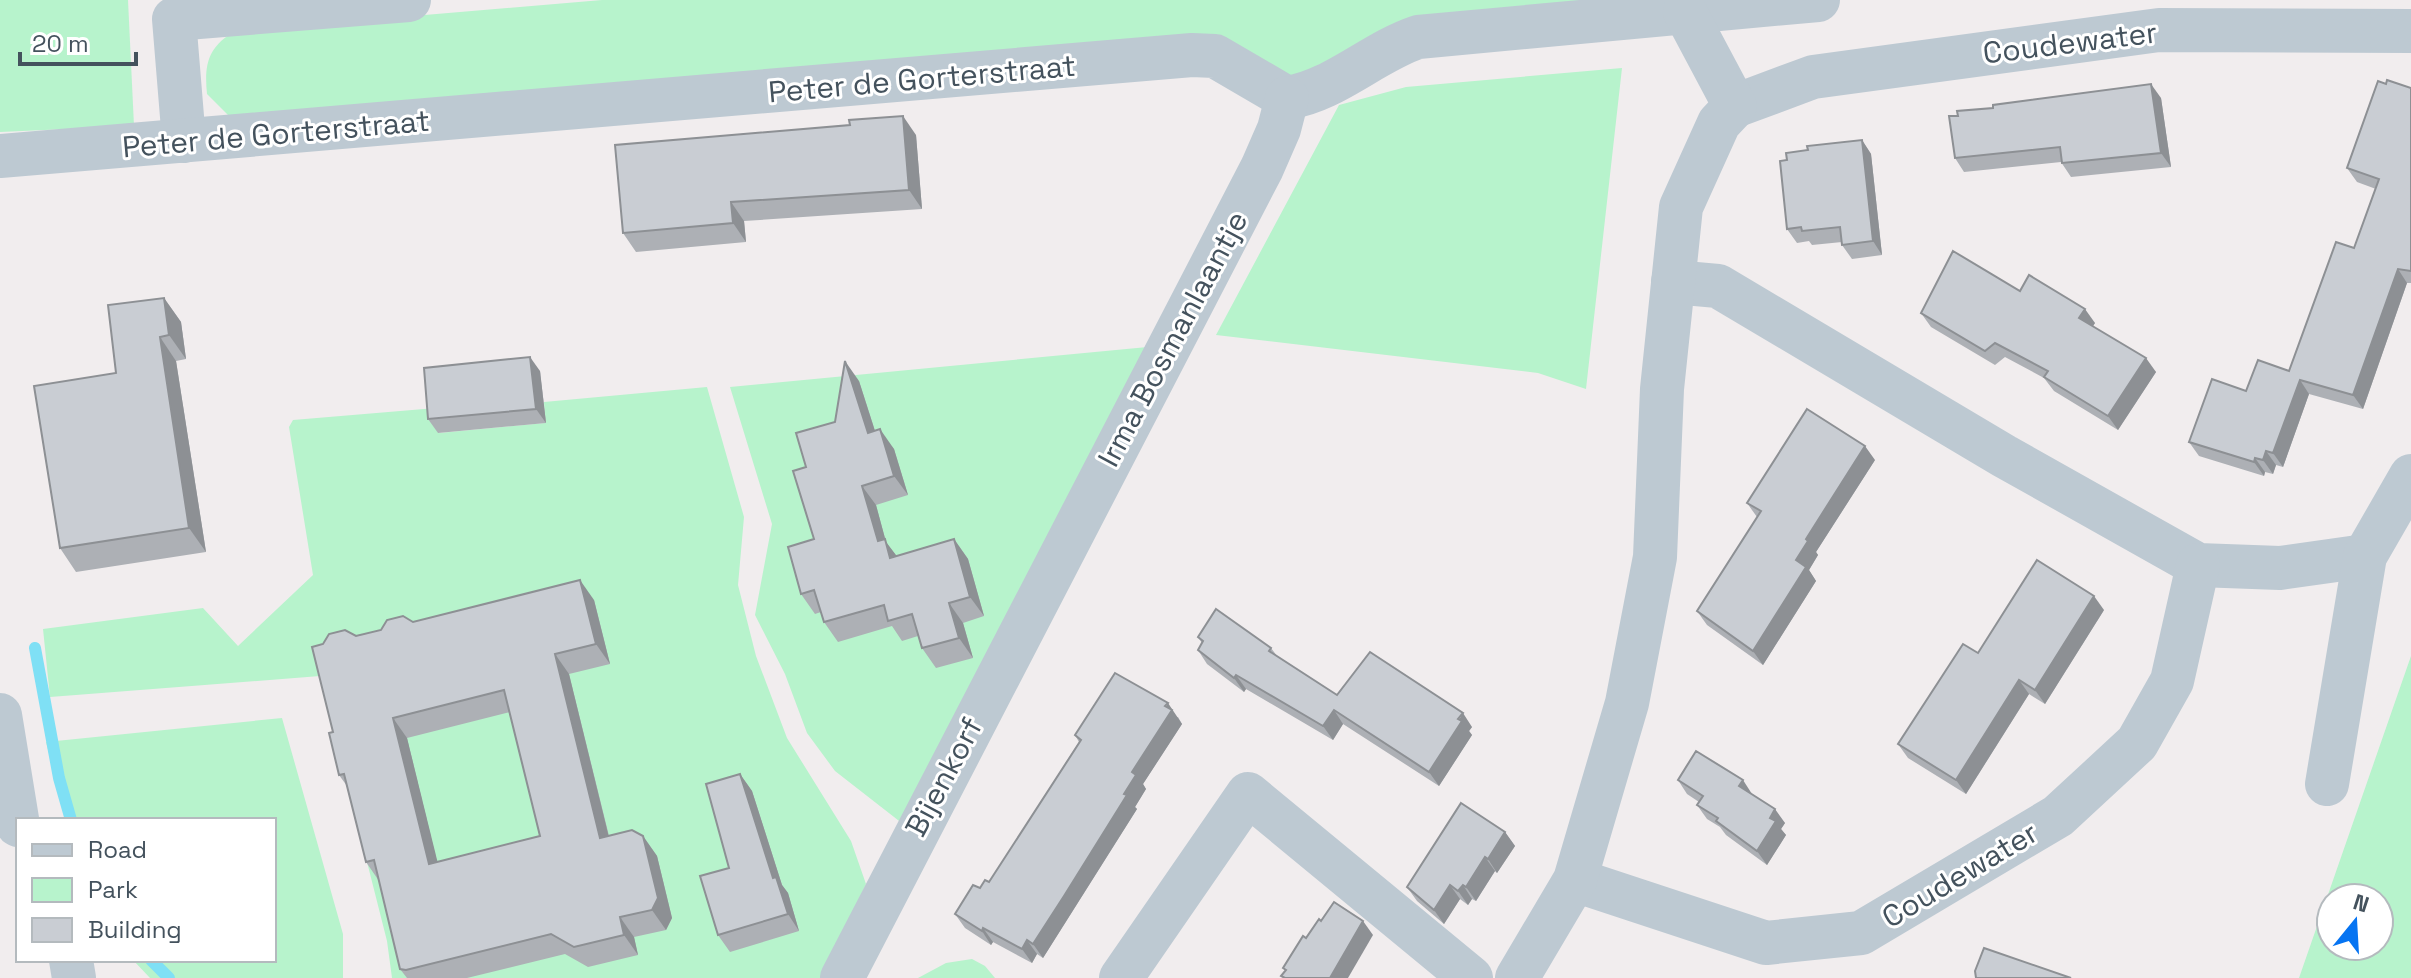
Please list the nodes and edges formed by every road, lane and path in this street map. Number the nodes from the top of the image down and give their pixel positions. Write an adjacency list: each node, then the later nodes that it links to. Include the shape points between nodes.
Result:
1 (409, 0): 3 (street)
2 (1818, 0): 4 (street)
3 (338, 3): 8 (street, via 174,19)
4 (1685, 12): 6 (street, via 1418,37); 7 (street)
5 (2411, 31): 7 (street, Coudewater, via 2159,30 1813,77)
6 (1287, 98): 8 (street, Peter de Gorterstraat, via 1215,56 1192,55); 14 (street, Irma Bosmanlaantje, via 1262,168)
7 (1735, 106): 10 (street, via 1719,123 1681,207)
8 (184, 141): 9 (street, Peter de Gorterstraat)
9 (0, 156)
10 (1673, 282): 13 (street, via 1718,286); 18 (street, via 1655,557 1627,703)
11 (2411, 476): 12 (street)
12 (2365, 556): 13 (street, via 2280,568); 16 (street)
13 (2198, 565): 18 (street, Coudewater, via 2172,681 2137,743 2058,816 1861,933 1766,943)
14 (1049, 577): 19 (street, Bijenkorf)
15 (0, 715): 17 (street)
16 (2327, 784)
17 (17, 818)
18 (1575, 880): 22 (street)
19 (842, 978)
20 (1121, 978): 21 (street, via 1248,794)
21 (1471, 978)
22 (1517, 978)

